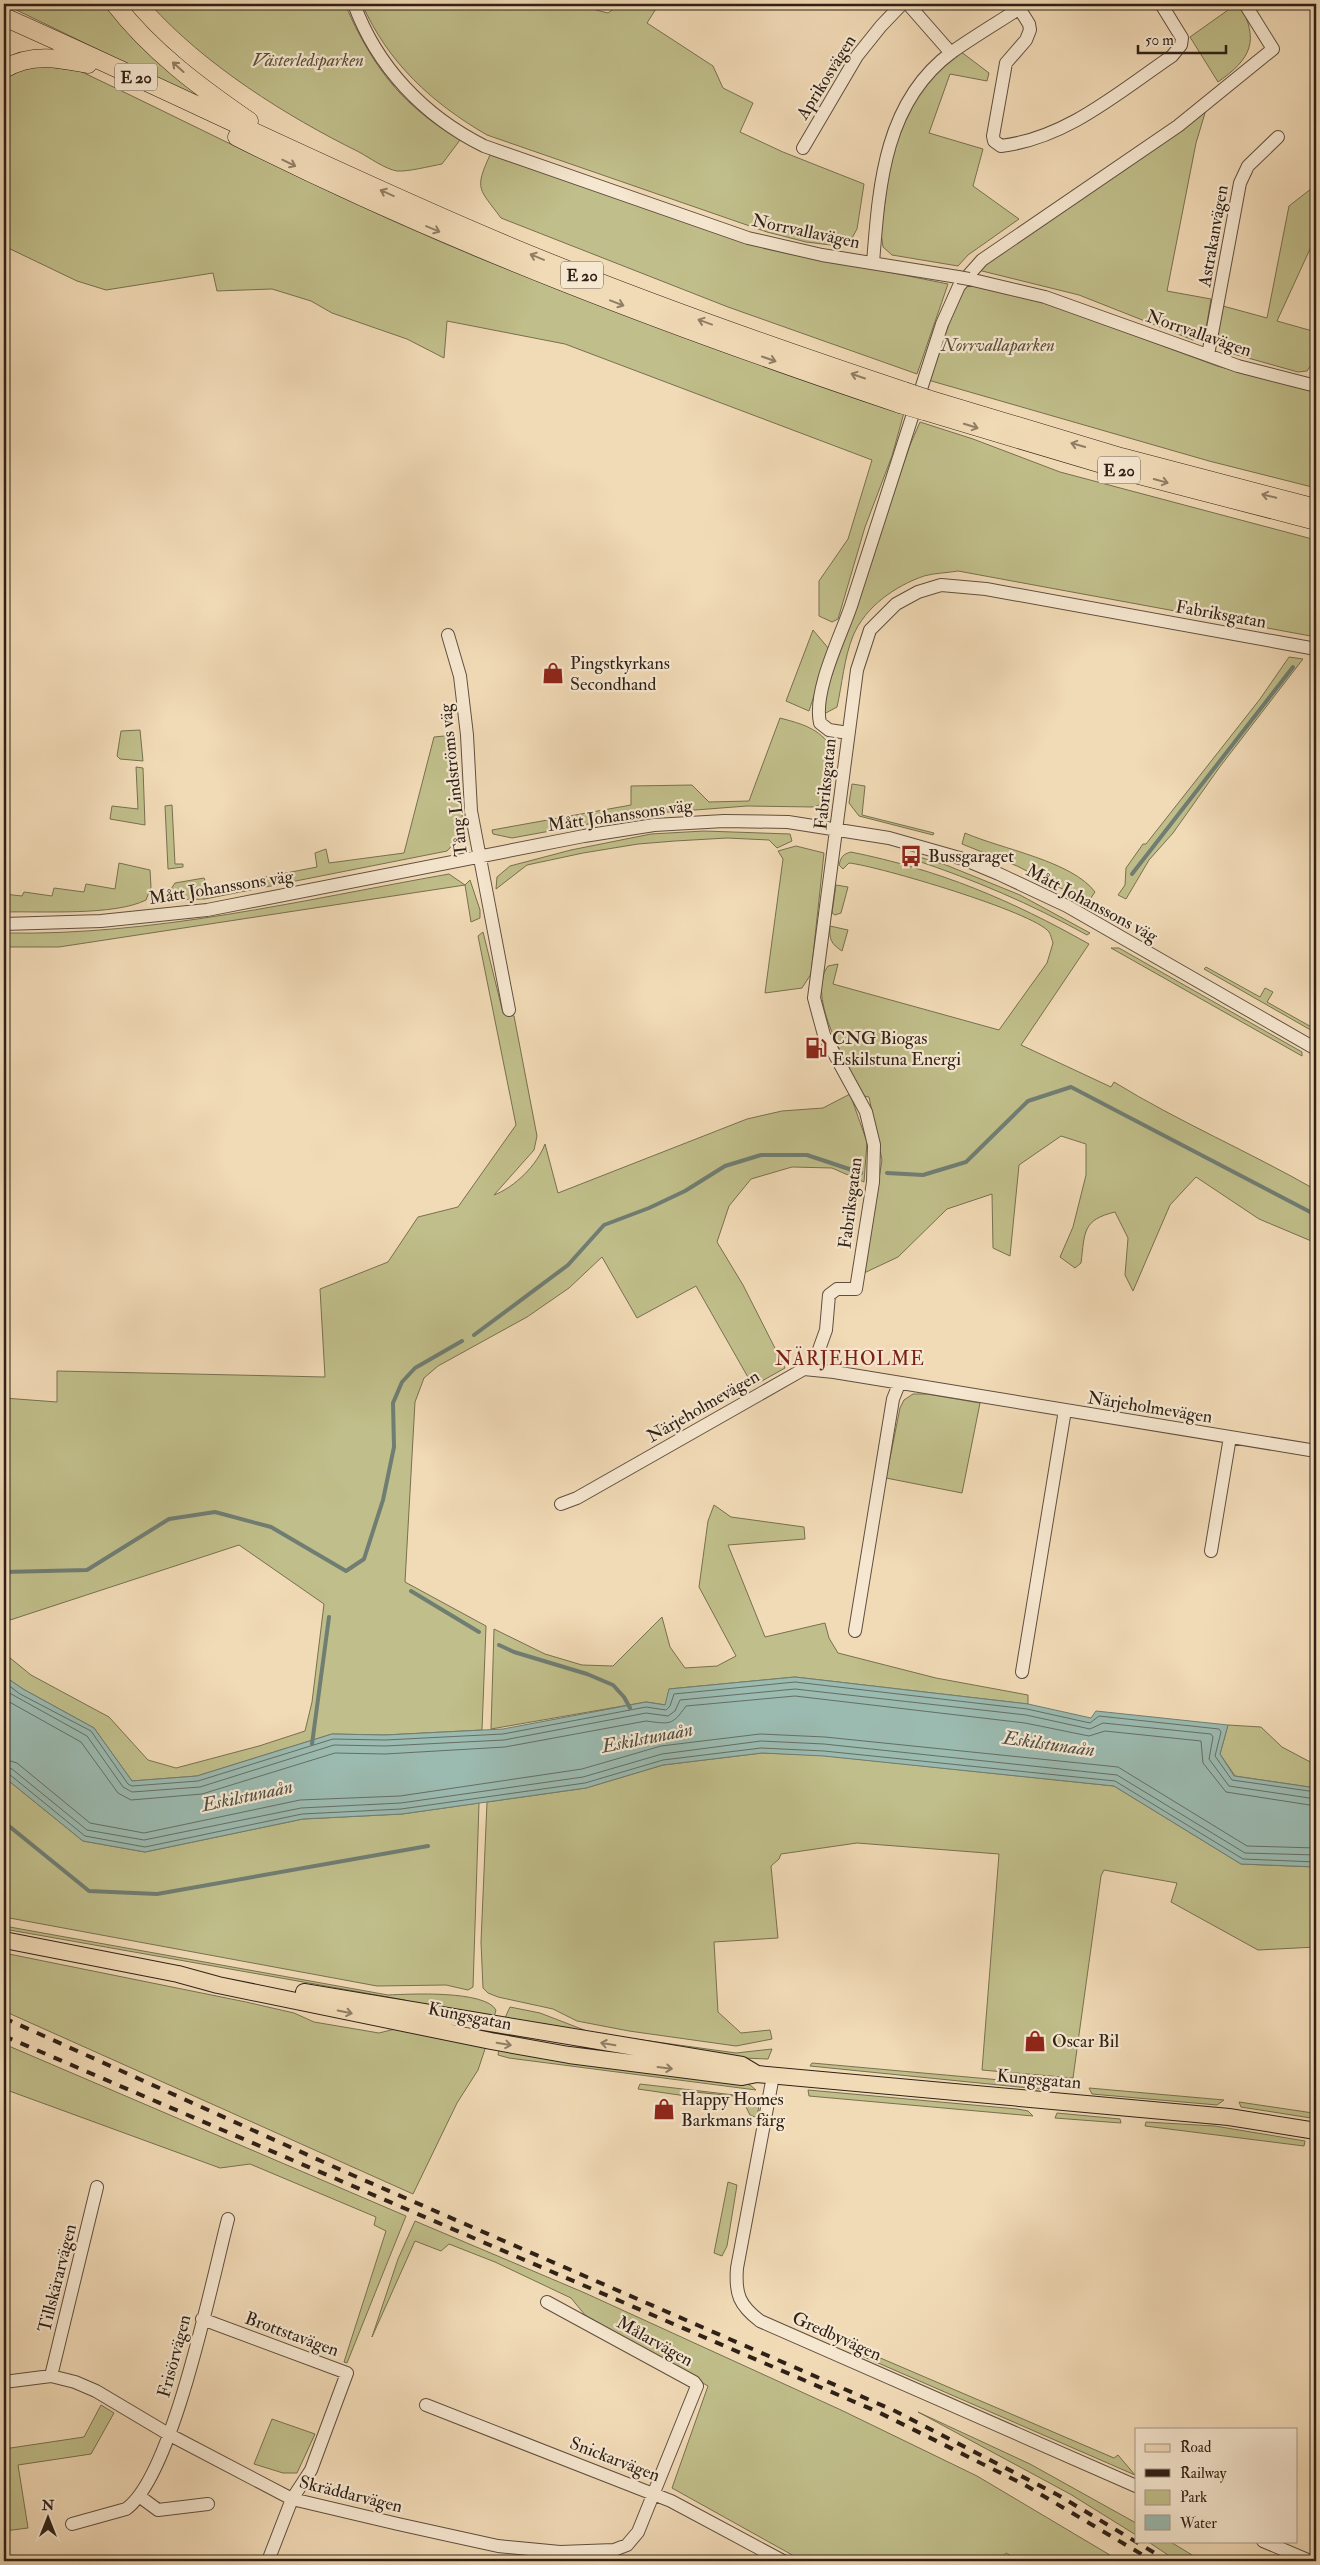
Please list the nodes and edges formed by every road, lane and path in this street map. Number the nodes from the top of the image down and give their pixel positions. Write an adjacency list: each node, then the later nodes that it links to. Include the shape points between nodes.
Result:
1 (115, 4): 14 (highway, E 20, one-way to 1, via 182,71)
2 (354, 4): 16 (street, Norrvallavägen, via 374,46 403,86 430,112 466,137 510,156 739,235 782,247)
3 (902, 4): 15 (street, Aprikosvägen, via 857,56)
4 (908, 4): 10 (street)
5 (1161, 4): 7 (street, via 1182,38 1182,44 1172,56 1059,130 1001,146 993,136 1006,62 1026,40 1030,30)
6 (1246, 4): 25 (street, via 1273,49 1178,126 982,260 958,286 942,324 822,686 818,708 820,723 829,730)
7 (1022, 6): 10 (street)
8 (4, 17): 14 (highway, E 20)
9 (4, 26): 11 (highway, E 20)
10 (951, 53): 16 (street, via 916,90 894,128 880,180)
11 (88, 64): 12 (highway, E 20, via 43,57 19,61); 19 (highway, E 20, one-way to 19, via 332,184 473,246 719,342)
12 (4, 69)
13 (1278, 137): 17 (street, Astrakanvägen, via 1248,166 1240,183)
14 (268, 138): 19 (highway, E 20, one-way to 14, via 597,281 399,199)
15 (803, 148)
16 (873, 263): 17 (street, Norrvallavägen, via 1012,288 1084,309)
17 (1208, 355): 18 (street, Norrvallavägen)
18 (1316, 386)
19 (902, 398): 20 (highway, E 20, bridge)
20 (926, 405): 21 (highway, E 20, one-way to 20); 22 (highway, E 20, one-way to 22, via 1126,471)
21 (1316, 508)
22 (1316, 521)
23 (448, 635): 27 (street, Tång Lindströms väg, via 460,676)
24 (1316, 649): 25 (street, Fabriksgatan, via 986,589 941,586 918,592 896,604 870,630 857,670)
25 (848, 733): 26 (street, Fabriksgatan)
26 (838, 829): 27 (street, Mått Johanssons väg, via 758,821 682,822 622,829); 30 (street, Mått Johanssons väg, via 889,838 963,859 1031,888); 31 (street, Fabriksgatan, via 814,998 824,1035 860,1099 870,1124 874,1145 874,1182 856,1289 838,1289 829,1295 826,1330)
27 (478, 856): 28 (street, Mått Johanssons väg, via 207,910 101,921); 29 (street, Tång Lindströms väg)
28 (4, 924)
29 (509, 1010)
30 (1316, 1049)
31 (812, 1369): 32 (street, Närjeholmevägen); 36 (street, Närjeholmevägen, via 797,1372 577,1498)
32 (899, 1384): 33 (street, Närjeholmevägen); 38 (street, via 893,1399)
33 (1065, 1410): 34 (street, Närjeholmevägen); 39 (street, Närjeholmevägen)
34 (1230, 1437): 35 (street, Närjeholmevägen); 37 (street, Närjeholmevägen)
35 (1316, 1451)
36 (561, 1504)
37 (1211, 1551)
38 (855, 1630)
39 (1022, 1672)
40 (4, 1940): 41 (main road, Kungsgatan, via 178,1974 219,1978 742,2065)
41 (766, 2075): 42 (main road, Kungsgatan, via 1229,2117); 51 (street, Gredbyvägen, via 737,2268 736,2287 747,2311 760,2321)
42 (1316, 2131)
43 (97, 2187): 47 (street, Tillskärarvägen)
44 (228, 2219): 46 (street, Frisörvägen)
45 (547, 2302): 52 (street, Målarvägen, via 697,2386)
46 (202, 2319): 50 (street, Frisörvägen); 54 (street, Brottstavägen, via 347,2373 311,2470)
47 (51, 2376): 48 (street, Skräddarvägen); 50 (street, Skräddarvägen, via 96,2390)
48 (4, 2382)
49 (426, 2405): 52 (street, Snickarvägen)
50 (170, 2435): 53 (street, Frisörvägen); 54 (street, Skräddarvägen)
51 (1135, 2486)
52 (654, 2493): 54 (street, Skräddarvägen, via 638,2532 627,2545 590,2552 498,2546); 59 (street, Snickarvägen)
53 (140, 2496): 55 (street, via 158,2510); 56 (street, Frisörvägen, via 117,2513)
54 (292, 2499): 58 (street, Brottstavägen)
55 (208, 2504)
56 (72, 2524)
57 (1265, 2542): 60 (street)
58 (268, 2561)
59 (783, 2561)
60 (1310, 2561)

